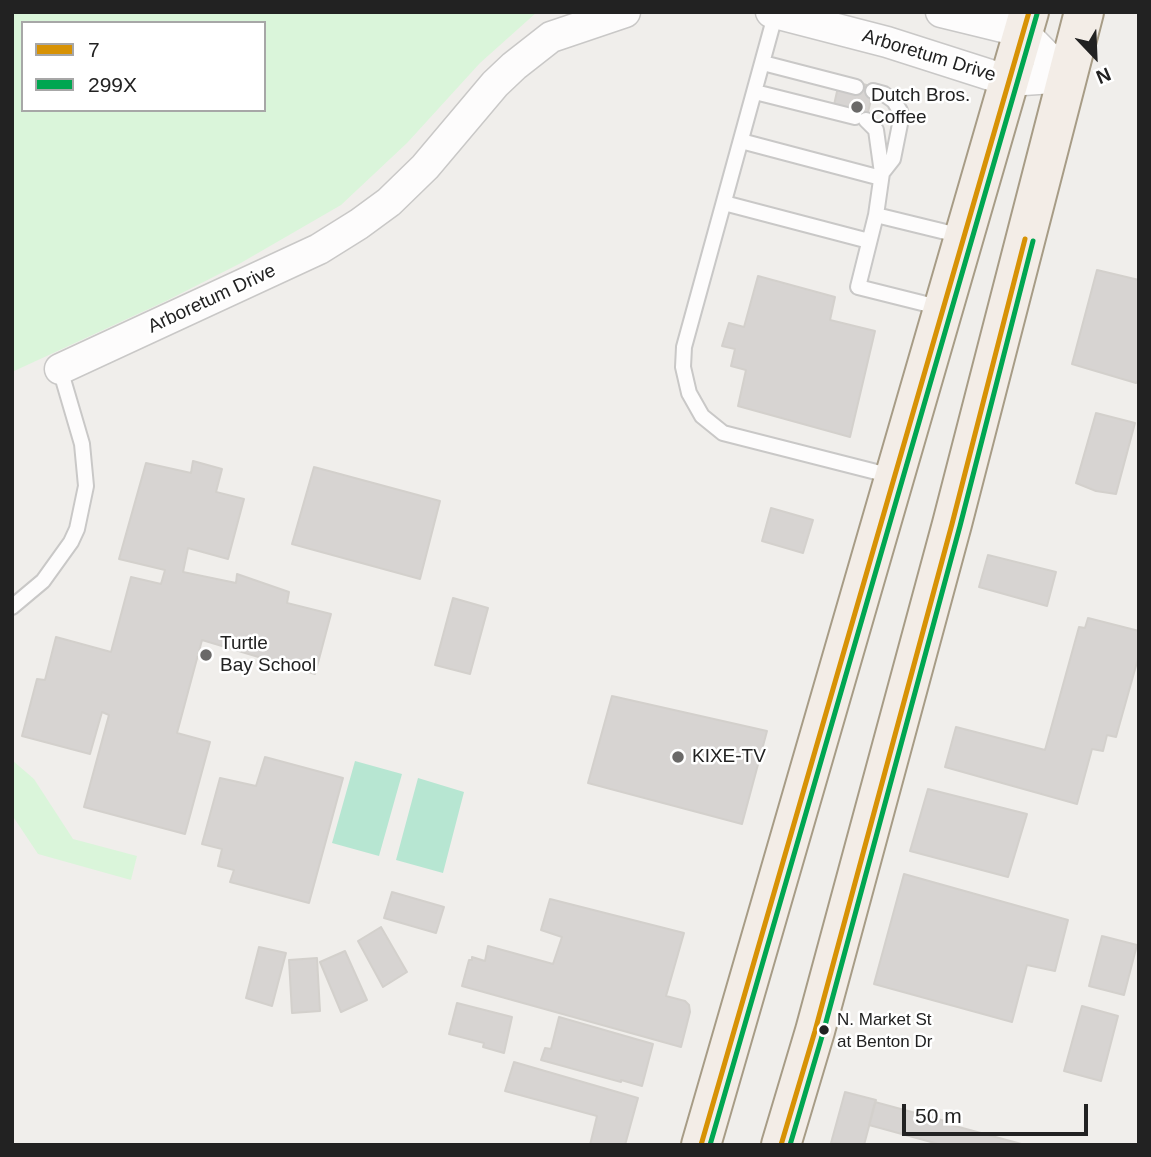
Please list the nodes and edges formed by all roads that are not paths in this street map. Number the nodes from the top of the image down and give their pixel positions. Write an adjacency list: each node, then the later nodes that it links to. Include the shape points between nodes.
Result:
1 (625, 12): 6 (street, Arboretum Drive)
2 (941, 12): 5 (street)
3 (1084, 12): 8 (main road)
4 (775, 13): 7 (lane); 9 (street, Arboretum Drive)
5 (1026, 22): 8 (street); 9 (main road)
6 (558, 25): 20 (street, Arboretum Drive, via 495,84 425,167 359,224 319,249)
7 (762, 63): 10 (lane); 12 (lane)
8 (1067, 76): 9 (street, Arboretum Drive); 24 (main road, via 948,536)
9 (1009, 81): 17 (main road)
10 (856, 87)
11 (873, 91): 14 (lane, via 894,101 901,111 893,159)
12 (755, 92): 13 (lane); 14 (lane, via 861,119 876,130)
13 (741, 141): 14 (lane); 15 (lane)
14 (882, 175): 16 (lane)
15 (724, 203): 18 (lane); 21 (lane, via 684,348 689,393 702,416 723,433)
16 (876, 215): 17 (lane); 18 (lane)
17 (964, 237): 19 (main road)
18 (869, 241): 19 (lane, via 858,287)
19 (943, 309): 21 (main road)
20 (60, 369): 22 (lane, Arboretum Drive, via 82,444 86,486 71,542 43,581)
21 (895, 476): 23 (main road)
22 (12, 607)
23 (701, 1145)
24 (780, 1145)

